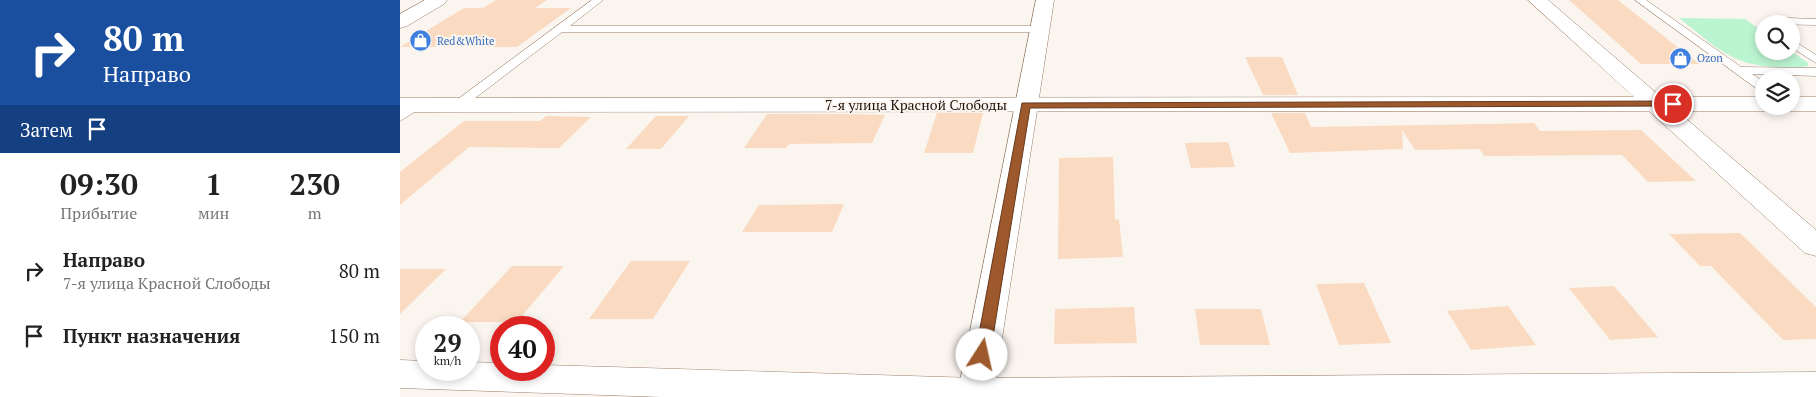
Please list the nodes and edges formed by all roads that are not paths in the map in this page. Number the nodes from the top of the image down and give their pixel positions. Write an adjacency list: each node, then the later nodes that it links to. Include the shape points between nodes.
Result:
1 (438, 0): 7 (street)
2 (598, 0): 9 (lane)
3 (1046, 0): 10 (street)
4 (1538, 0): 16 (street)
5 (1640, 0): 13 (lane)
6 (1800, 21): 8 (lane)
7 (400, 22)
8 (1816, 22)
9 (559, 29): 10 (lane); 20 (lane)
10 (1040, 29): 21 (street)
11 (1800, 48): 12 (lane)
12 (1816, 60)
13 (1738, 70): 14 (lane); 15 (lane)
14 (1816, 72)
15 (1755, 82)
16 (1655, 104): 17 (street, 7-я улица Красной Слободы); 21 (street, 7-я улица Красной Слободы); 23 (street)
17 (1755, 104)
18 (1800, 104): 19 (street)
19 (1816, 104)
20 (458, 105): 21 (street, 7-я улица Красной Слободы); 22 (street, 7-я улица Красной Слободы)
21 (1025, 105): 27 (street)
22 (405, 109)
23 (1816, 246)
24 (400, 374): 26 (street)
25 (1816, 386): 27 (street)
26 (679, 390): 27 (street)
27 (975, 395)

